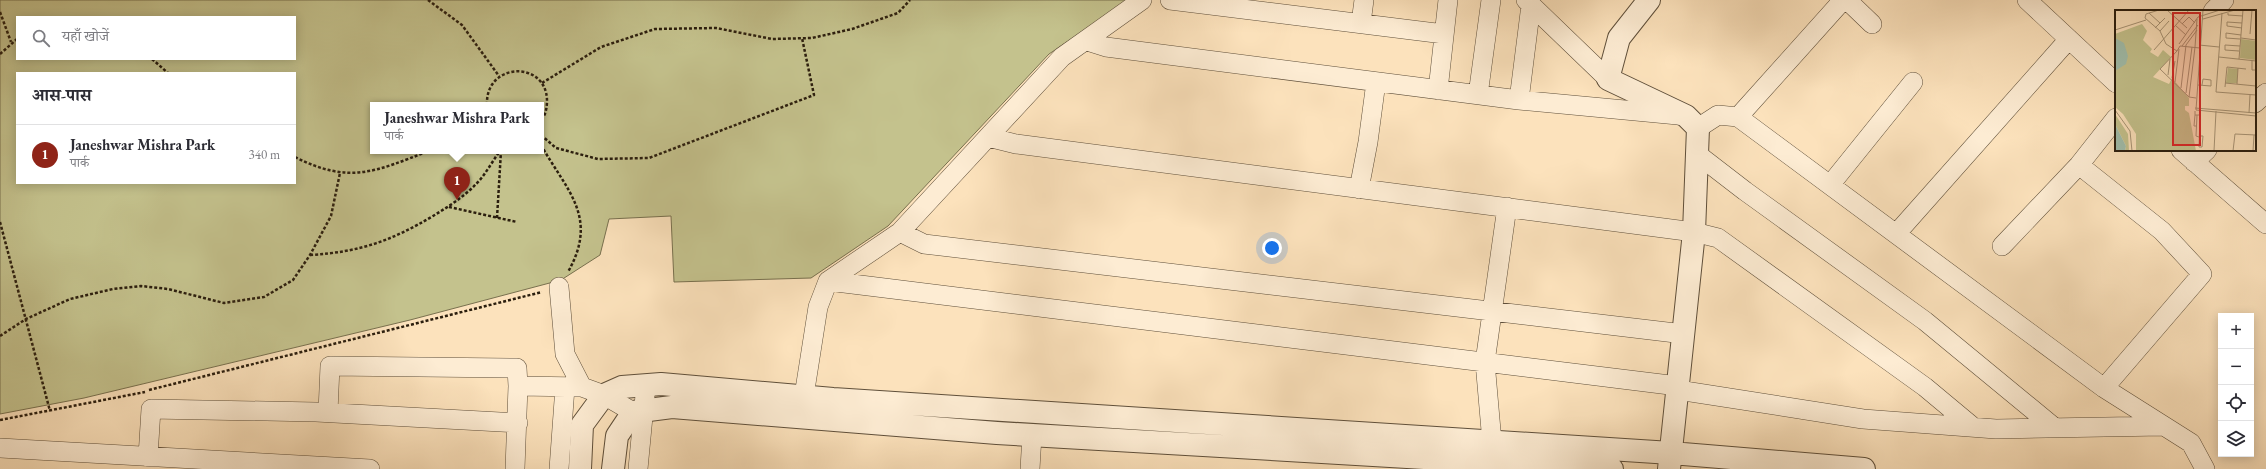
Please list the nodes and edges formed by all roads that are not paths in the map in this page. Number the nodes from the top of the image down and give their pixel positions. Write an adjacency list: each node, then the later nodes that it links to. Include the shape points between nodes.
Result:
1 (1142, 0): 18 (street)
2 (1170, 0): 12 (street)
3 (1364, 0): 14 (street)
4 (1448, 0): 16 (street)
5 (1491, 0): 25 (street)
6 (1649, 0): 19 (street, via 1618,38)
7 (1843, 0): 28 (street)
8 (1847, 0): 15 (street)
9 (2027, 0): 17 (street)
10 (2224, 0): 13 (street)
11 (1529, 3): 19 (street); 26 (street)
12 (1270, 6): 14 (street)
13 (2214, 10)
14 (1361, 23): 16 (street)
15 (1872, 24)
16 (1444, 34): 23 (street)
17 (2069, 39): 22 (street); 41 (street)
18 (1087, 41): 20 (street, via 1106,47); 31 (street, via 1062,57)
19 (1608, 79): 30 (street)
20 (1376, 82): 23 (street); 36 (street)
21 (1913, 82): 35 (street)
22 (2115, 83)
23 (1438, 90): 25 (street)
24 (2266, 93): 27 (street)
25 (1478, 95): 26 (street)
26 (1519, 100): 30 (street)
27 (2256, 103)
28 (1738, 117): 30 (street, via 1718,115); 35 (street)
29 (2115, 119): 34 (street)
30 (1692, 122): 32 (street)
31 (988, 137): 36 (street, via 1016,144); 39 (street)
32 (1697, 154): 40 (street); 60 (street, via 1745,192 1925,321)
33 (2194, 154): 38 (street)
34 (2079, 165): 42 (street); 52 (street, via 2162,231 2202,274)
35 (1830, 184): 41 (street)
36 (1359, 189): 37 (street)
37 (1507, 207): 40 (street); 45 (street)
38 (2266, 224)
39 (900, 232): 43 (street); 45 (street, via 924,244)
40 (1694, 232): 46 (street); 59 (street, via 1718,238 1925,387)
41 (1896, 234): 52 (street)
42 (2002, 246)
43 (828, 281): 47 (street); 54 (street, via 818,306)
44 (559, 287): 50 (street, via 565,354)
45 (1492, 311): 46 (street); 47 (street)
46 (1684, 334): 51 (street)
47 (1485, 362): 51 (street); 62 (street)
48 (646, 385): 53 (street, via 622,387); 54 (street, via 661,384); 55 (street)
49 (518, 386): 50 (street); 56 (street, via 518,368 330,366); 57 (street)
50 (573, 387): 53 (street); 69 (street)
51 (1678, 388): 59 (street, via 1863,419); 65 (street)
52 (2104, 388): 58 (street)
53 (604, 395): 55 (street); 70 (street, via 582,425)
54 (804, 396): 62 (street)
55 (638, 411): 61 (street, via 672,407); 71 (street, via 616,436); 72 (street)
56 (328, 412): 57 (street); 64 (street, via 151,409)
57 (518, 423): 68 (street)
58 (2163, 426): 60 (street); 76 (street, via 2191,443)
59 (1972, 427): 60 (street)
60 (2055, 428)
61 (1032, 435): 73 (street); 74 (street)
62 (1492, 442): 65 (street)
63 (0, 448): 64 (street)
64 (156, 461): 67 (street)
65 (1670, 461): 66 (street)
66 (1711, 463): 75 (street)
67 (370, 469)
68 (515, 469)
69 (559, 469)
70 (580, 469)
71 (613, 469)
72 (638, 469)
73 (1030, 469)
74 (1612, 469)
75 (1864, 469)
76 (2205, 469)

